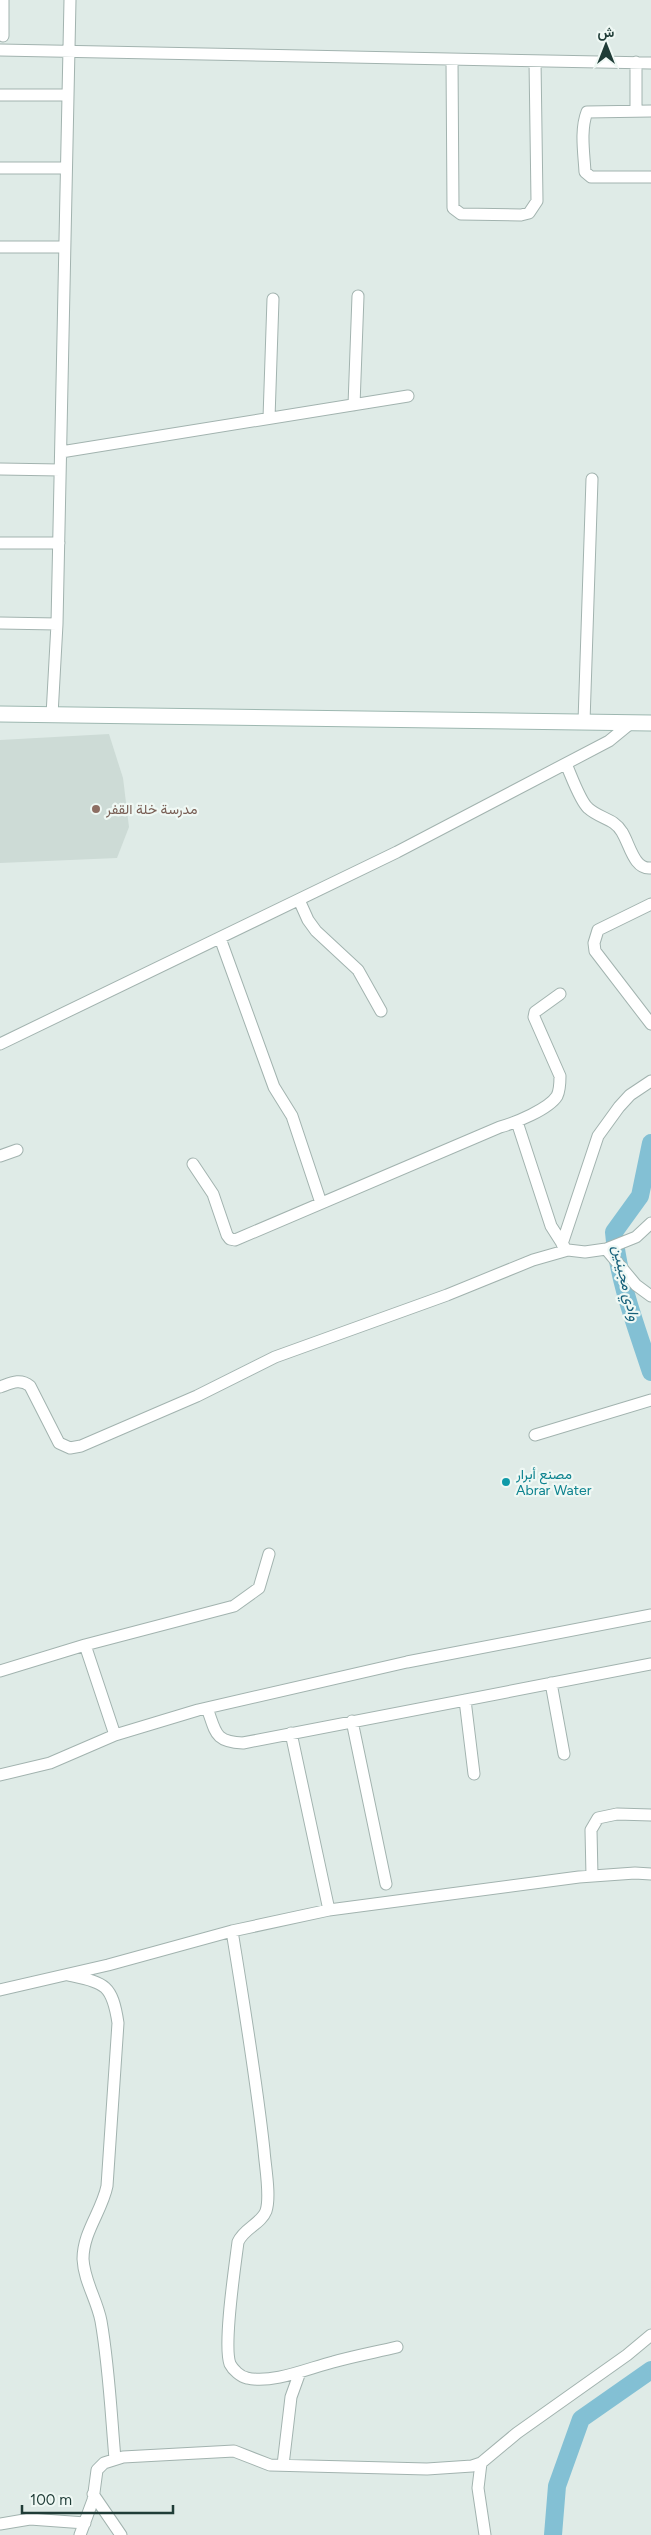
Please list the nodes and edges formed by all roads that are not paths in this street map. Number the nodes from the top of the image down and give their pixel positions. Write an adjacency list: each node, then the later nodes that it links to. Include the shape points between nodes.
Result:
1 (3, 0): 3 (street)
2 (70, 0): 5 (street)
3 (3, 36)
4 (0, 50): 5 (street)
5 (69, 51): 6 (street); 11 (street)
6 (452, 60): 7 (street); 7 (street, via 453,208 461,214 520,215 529,213 537,201)
7 (535, 61): 8 (street)
8 (636, 62): 9 (street); 12 (street)
9 (651, 63)
10 (0, 95): 11 (street)
11 (68, 95): 15 (street)
12 (636, 110): 13 (street); 16 (street, via 587,112 585,172 591,178)
13 (651, 111)
14 (0, 168): 15 (street)
15 (66, 168): 18 (street)
16 (651, 178)
17 (0, 247): 18 (street)
18 (64, 248): 24 (street)
19 (358, 296): 22 (street)
20 (273, 299): 23 (street)
21 (408, 396): 22 (street)
22 (354, 405): 23 (street)
23 (269, 418): 24 (street)
24 (61, 452): 26 (street)
25 (0, 469): 26 (street)
26 (60, 470): 29 (street)
27 (592, 479): 34 (street)
28 (0, 543): 29 (street)
29 (59, 543): 31 (street)
30 (0, 623): 31 (street)
31 (57, 624): 33 (street)
32 (0, 714): 33 (street)
33 (52, 715): 34 (street)
34 (584, 722): 35 (street)
35 (631, 723): 36 (street); 37 (street, via 609,741)
36 (651, 724)
37 (566, 764): 38 (street, via 587,808 611,820 622,831 639,866); 39 (street)
38 (651, 868)
39 (299, 900): 41 (street); 43 (street, via 316,931 358,970)
40 (651, 904): 44 (street, via 598,930 594,942 595,951)
41 (220, 938): 45 (street); 51 (street, via 274,1087 292,1116)
42 (560, 994): 47 (street, via 535,1012 534,1017 560,1076 560,1086 551,1102)
43 (381, 1012)
44 (651, 1024)
45 (0, 1044)
46 (651, 1081): 53 (street, via 619,1107 598,1136)
47 (517, 1122): 51 (street); 53 (street, via 551,1226)
48 (17, 1150): 49 (street)
49 (0, 1156)
50 (193, 1164): 51 (street, via 213,1194 230,1239 236,1240)
51 (321, 1203)
52 (651, 1223): 54 (street, via 636,1237)
53 (565, 1247): 54 (street, via 586,1252); 56 (street, via 447,1295 275,1357 197,1396 80,1446 70,1448 59,1443 30,1386 18,1381)
54 (606, 1249): 55 (street, via 624,1272)
55 (651, 1296)
56 (0, 1387)
57 (649, 1401): 58 (street)
58 (535, 1435)
59 (269, 1554): 61 (street, via 259,1588 234,1606)
60 (651, 1615): 66 (street, via 407,1662)
61 (85, 1645): 63 (street); 69 (street)
62 (651, 1664): 64 (street)
63 (0, 1671)
64 (551, 1683): 65 (street); 70 (street)
65 (465, 1700): 67 (street); 71 (street)
66 (207, 1708): 68 (street, via 217,1736 227,1742 243,1743); 69 (street)
67 (352, 1721): 68 (street); 76 (street)
68 (291, 1733): 77 (street)
69 (114, 1735): 72 (street, via 50,1763)
70 (564, 1754)
71 (474, 1774)
72 (0, 1775)
73 (651, 1815): 75 (street, via 617,1814 598,1818 591,1830)
74 (651, 1874): 75 (street)
75 (592, 1876): 77 (street)
76 (386, 1884)
77 (329, 1910): 78 (street)
78 (232, 1931): 79 (street); 83 (street, via 256,2080 267,2205 263,2216 242,2233 238,2242 228,2353 231,2365 247,2378)
79 (64, 1975): 80 (street); 84 (street, via 98,1982 106,1987 114,2002 118,2023 107,2186 90,2225 83,2258 101,2320 108,2367)
80 (0, 1990)
81 (651, 2335): 85 (street, via 517,2432)
82 (397, 2347): 83 (street)
83 (300, 2372): 86 (street, via 291,2397)
84 (114, 2459): 86 (street, via 234,2451 270,2464); 87 (street, via 97,2470)
85 (481, 2463): 86 (street, via 427,2469); 92 (street, via 478,2488)
86 (283, 2465)
87 (93, 2494): 89 (street); 91 (street)
88 (0, 2524): 89 (street, via 30,2519)
89 (85, 2524): 90 (street)
90 (80, 2535)
91 (121, 2535)
92 (485, 2535)

